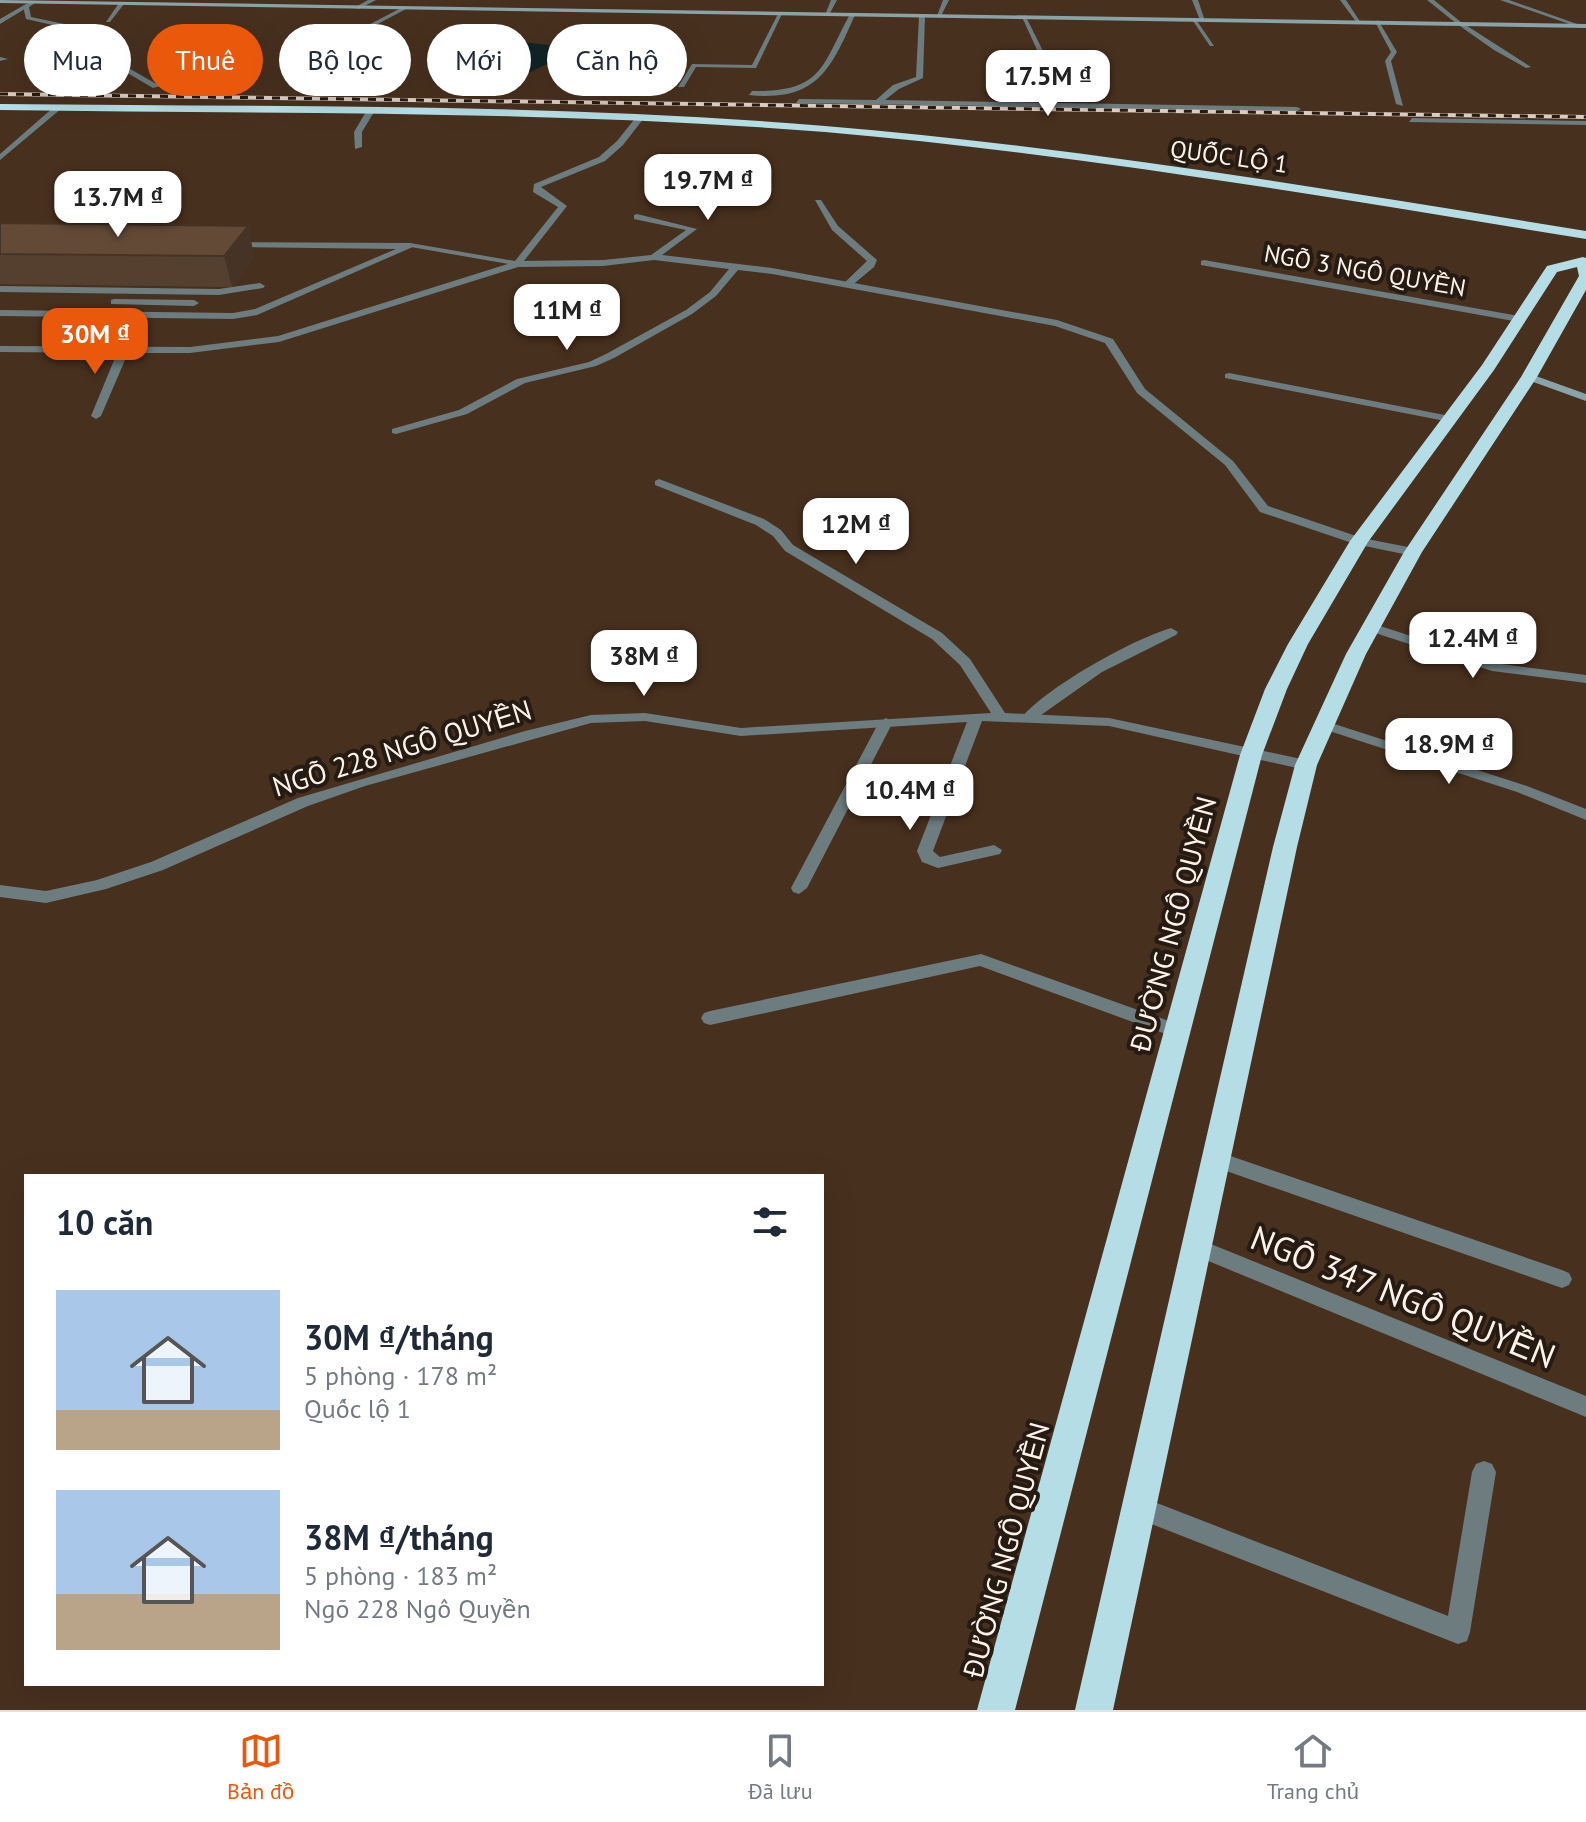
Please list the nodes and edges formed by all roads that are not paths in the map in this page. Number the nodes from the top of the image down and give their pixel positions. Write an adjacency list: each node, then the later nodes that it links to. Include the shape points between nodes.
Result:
1 (373, 0): 13 (street)
2 (834, 0): 16 (street)
3 (946, 0): 20 (street)
4 (1091, 0): 10 (street)
5 (1195, 0): 24 (street)
6 (1343, 0): 27 (street)
7 (1430, 0): 29 (street)
8 (1503, 0): 31 (street)
9 (0, 1): 11 (street)
10 (1115, 2): 22 (street)
11 (27, 4): 12 (street); 17 (street); 26 (street); 37 (street, via 28,18 79,31 87,47)
12 (121, 4): 13 (street); 25 (street)
13 (357, 8): 14 (street)
14 (403, 9): 15 (street); 30 (street)
15 (779, 14): 16 (street); 36 (street, via 754,67 694,65)
16 (827, 14): 18 (street)
17 (0, 15)
18 (852, 15): 19 (street); 38 (street, via 831,62 812,85)
19 (922, 16): 20 (street); 40 (street, via 919,78)
20 (940, 16): 21 (street)
21 (1025, 17): 22 (street); 35 (street)
22 (1113, 18): 23 (street)
23 (1193, 19): 24 (street); 33 (street)
24 (1203, 20): 27 (street)
25 (108, 21)
26 (0, 22)
27 (1359, 22): 28 (street)
28 (1378, 22): 29 (street); 41 (street, via 1394,52 1388,61)
29 (1459, 23): 31 (street); 34 (street)
30 (374, 24)
31 (1577, 25): 32 (street)
32 (1586, 26)
33 (1212, 45)
34 (1528, 67)
35 (1044, 68)
36 (687, 76)
37 (147, 81)
38 (752, 93)
39 (799, 101): 40 (street)
40 (878, 102): 44 (street)
41 (1400, 104)
42 (0, 107): 43 (highway, QUỐC LỘ 1)
43 (58, 108): 45 (highway, QUỐC LỘ 1); 50 (street)
44 (1297, 109)
45 (370, 112): 46 (highway, QUỐC LỘ 1); 51 (street, via 358,132)
46 (640, 118): 55 (highway, QUỐC LỘ 1, via 822,129 1038,152); 60 (street, via 599,161 537,186 563,206)
47 (1412, 120): 48 (street)
48 (1586, 123)
49 (0, 146): 50 (street)
50 (14, 146): 52 (street)
51 (358, 147)
52 (0, 158)
53 (818, 202): 63 (street, via 835,228 872,260)
54 (637, 217): 58 (street, via 693,229)
55 (1586, 235)
56 (221, 244): 57 (street)
57 (410, 246): 60 (street); 74 (street, via 257,312)
58 (654, 257): 60 (street); 61 (street)
59 (1204, 263): 75 (street, NGÕ 3 NGÔ QUYỀN)
60 (517, 264): 77 (street, via 279,339 190,350)
61 (736, 266): 63 (street); 84 (street, via 689,312 610,356 521,381 463,412)
62 (1586, 276): 75 (highway, ĐƯỜNG NGÔ QUYỀN, via 1583,261 1552,269); 80 (highway, ĐƯỜNG NGÔ QUYỀN)
63 (847, 285): 86 (street, via 1057,323 1109,341 1141,391 1229,463 1264,509)
64 (260, 286): 67 (street)
65 (71, 290): 66 (street); 68 (street); 69 (street)
66 (137, 291): 67 (street); 70 (street)
67 (206, 292): 71 (street)
68 (1, 293): 69 (street)
69 (61, 301): 70 (street); 73 (street)
70 (127, 302): 71 (street)
71 (194, 303): 74 (street)
72 (0, 313): 73 (street)
73 (48, 313): 74 (street)
74 (183, 315)
75 (1519, 319): 78 (highway, ĐƯỜNG NGÔ QUYỀN)
76 (0, 349): 77 (street)
77 (124, 349): 82 (street)
78 (1488, 367): 80 (highway); 83 (highway, ĐƯỜNG NGÔ QUYỀN)
79 (1229, 376): 83 (street)
80 (1529, 377): 81 (street); 87 (highway, ĐƯỜNG NGÔ QUYỀN)
81 (1586, 398)
82 (96, 416)
83 (1450, 419): 86 (highway, ĐƯỜNG NGÔ QUYỀN)
84 (396, 431)
85 (659, 483): 92 (street, via 760,522 789,548 937,636 965,662)
86 (1359, 541): 87 (street); 96 (highway, ĐƯỜNG NGÔ QUYỀN, via 1298,644)
87 (1413, 552): 88 (highway, ĐƯỜNG NGÔ QUYỀN)
88 (1371, 627): 90 (street, via 1492,667); 95 (highway, ĐƯỜNG NGÔ QUYỀN)
89 (1171, 632): 93 (street, via 1071,684)
90 (1586, 679)
91 (976, 717): 92 (street, NGÕ 228 NGÔ QUYỀN); 94 (street, NGÕ 228 NGÔ QUYỀN); 99 (street, via 925,851 938,863)
92 (1001, 717): 93 (street, NGÕ 228 NGÔ QUYỀN)
93 (1029, 717): 96 (street, NGÕ 228 NGÔ QUYỀN, via 1109,722)
94 (886, 722): 100 (street); 101 (street, NGÕ 228 NGÔ QUYỀN, via 741,732 645,717 591,719 303,802 100,885 46,897)
95 (1325, 725): 97 (highway, ĐƯỜNG NGÔ QUYỀN); 98 (street)
96 (1251, 755): 97 (street, NGÕ 228 NGÔ QUYỀN); 103 (highway, ĐƯỜNG NGÔ QUYỀN)
97 (1306, 765): 104 (highway, ĐƯỜNG NGÔ QUYỀN)
98 (1586, 815)
99 (994, 850)
100 (799, 888)
101 (0, 891)
102 (710, 1018): 103 (street, via 981,960)
103 (1177, 1031): 110 (highway, ĐƯỜNG NGÔ QUYỀN)
104 (1216, 1159): 105 (highway, ĐƯỜNG NGÔ QUYỀN); 106 (street)
105 (1196, 1247): 107 (street, NGÕ 347 NGÔ QUYỀN); 109 (highway, ĐƯỜNG NGÔ QUYỀN)
106 (1562, 1279)
107 (1586, 1407)
108 (1484, 1472): 109 (street, via 1458,1632)
109 (1139, 1508): 111 (highway, ĐƯỜNG NGÔ QUYỀN)
110 (996, 1710)
111 (1094, 1710)

